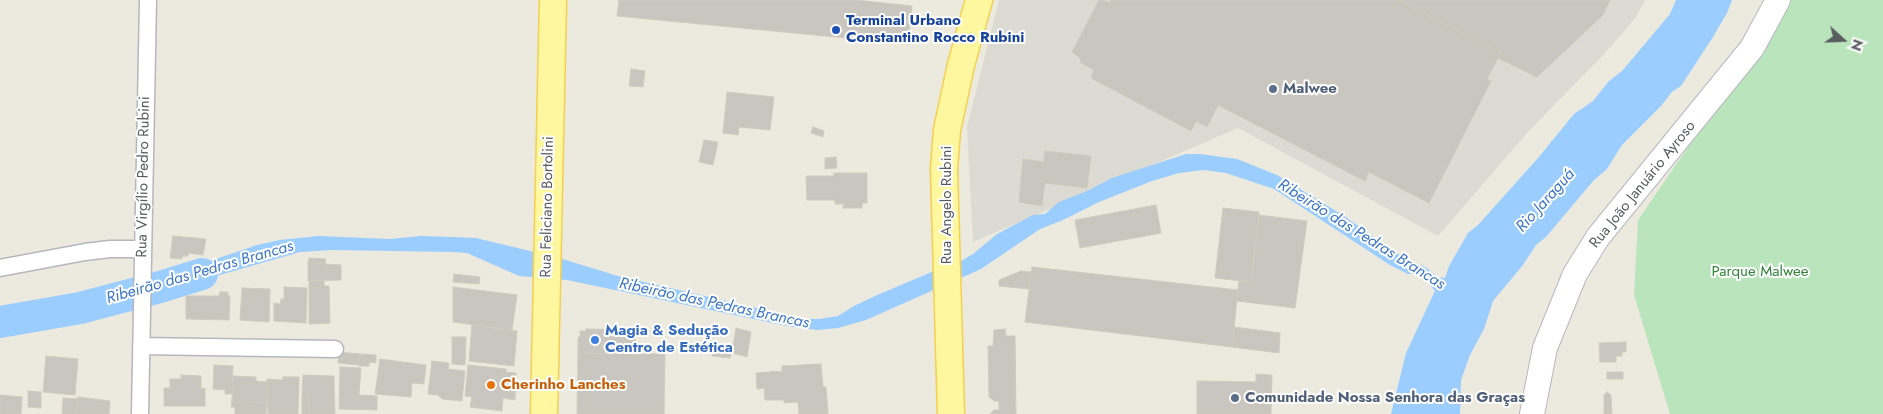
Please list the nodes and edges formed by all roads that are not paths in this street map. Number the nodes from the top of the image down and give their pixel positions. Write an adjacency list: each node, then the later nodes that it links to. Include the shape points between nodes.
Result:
1 (148, 0): 5 (street, Rua Virgílio Pedro Rubini)
2 (553, 0): 10 (main road, Rua Feliciano Bortolini)
3 (1778, 0): 12 (main road, Rua João Januário Ayroso, via 1752,48 1598,237 1575,274 1545,348)
4 (974, 1): 11 (main road, Rua Angelo Rubini, via 947,130 944,170)
5 (144, 249): 6 (street, via 85,252); 7 (street, Rua Virgílio Pedro Rubini)
6 (0, 268)
7 (142, 346): 8 (street); 9 (street, Rua Virgílio Pedro Rubini)
8 (335, 349)
9 (140, 414)
10 (544, 414)
11 (951, 414)
12 (1532, 414)

